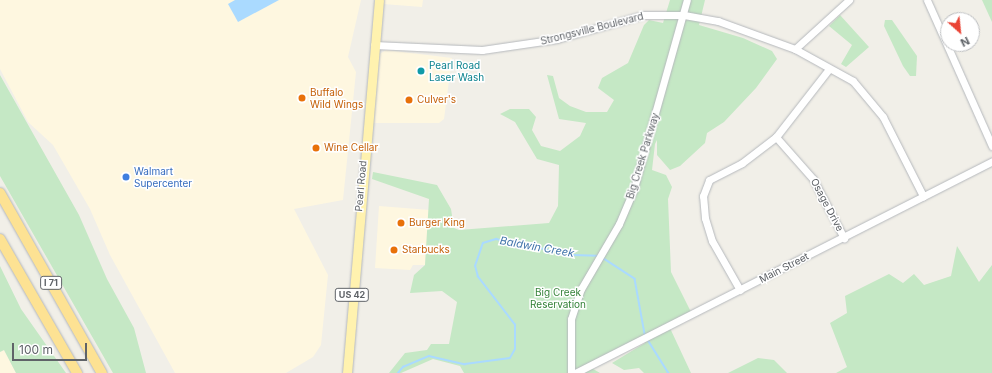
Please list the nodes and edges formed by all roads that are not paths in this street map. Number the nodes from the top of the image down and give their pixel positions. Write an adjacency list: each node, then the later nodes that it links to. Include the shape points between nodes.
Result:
1 (379, 0): 6 (main road, Pearl Road / US 42)
2 (687, 0): 5 (street, Big Creek Parkway)
3 (849, 0): 7 (street)
4 (927, 0): 10 (street)
5 (684, 15): 6 (street, Strongsville Boulevard, via 644,15 557,39 507,48 430,50); 7 (street, Strongsville Boulevard, via 718,21); 20 (street, Big Creek Parkway, via 634,188 619,224 595,261 571,319)
6 (374, 46): 19 (main road, Pearl Road / US 42)
7 (795, 49): 8 (street, Strongsville Boulevard)
8 (829, 69): 9 (street); 13 (street, Strongsville Boulevard, via 853,81 874,105)
9 (776, 137): 14 (street, Osage Drive, via 813,179); 16 (street, via 742,164 709,180 703,196 712,241)
10 (992, 146)
11 (992, 161): 13 (street, Main Street)
12 (0, 193): 18 (highway, I 71)
13 (923, 196): 14 (street, Main Street)
14 (844, 238): 16 (street, Main Street)
15 (0, 239): 17 (highway, I 71)
16 (740, 290): 21 (street, Main Street)
17 (77, 373)
18 (102, 373)
19 (347, 373)
20 (571, 373)
21 (575, 373)

